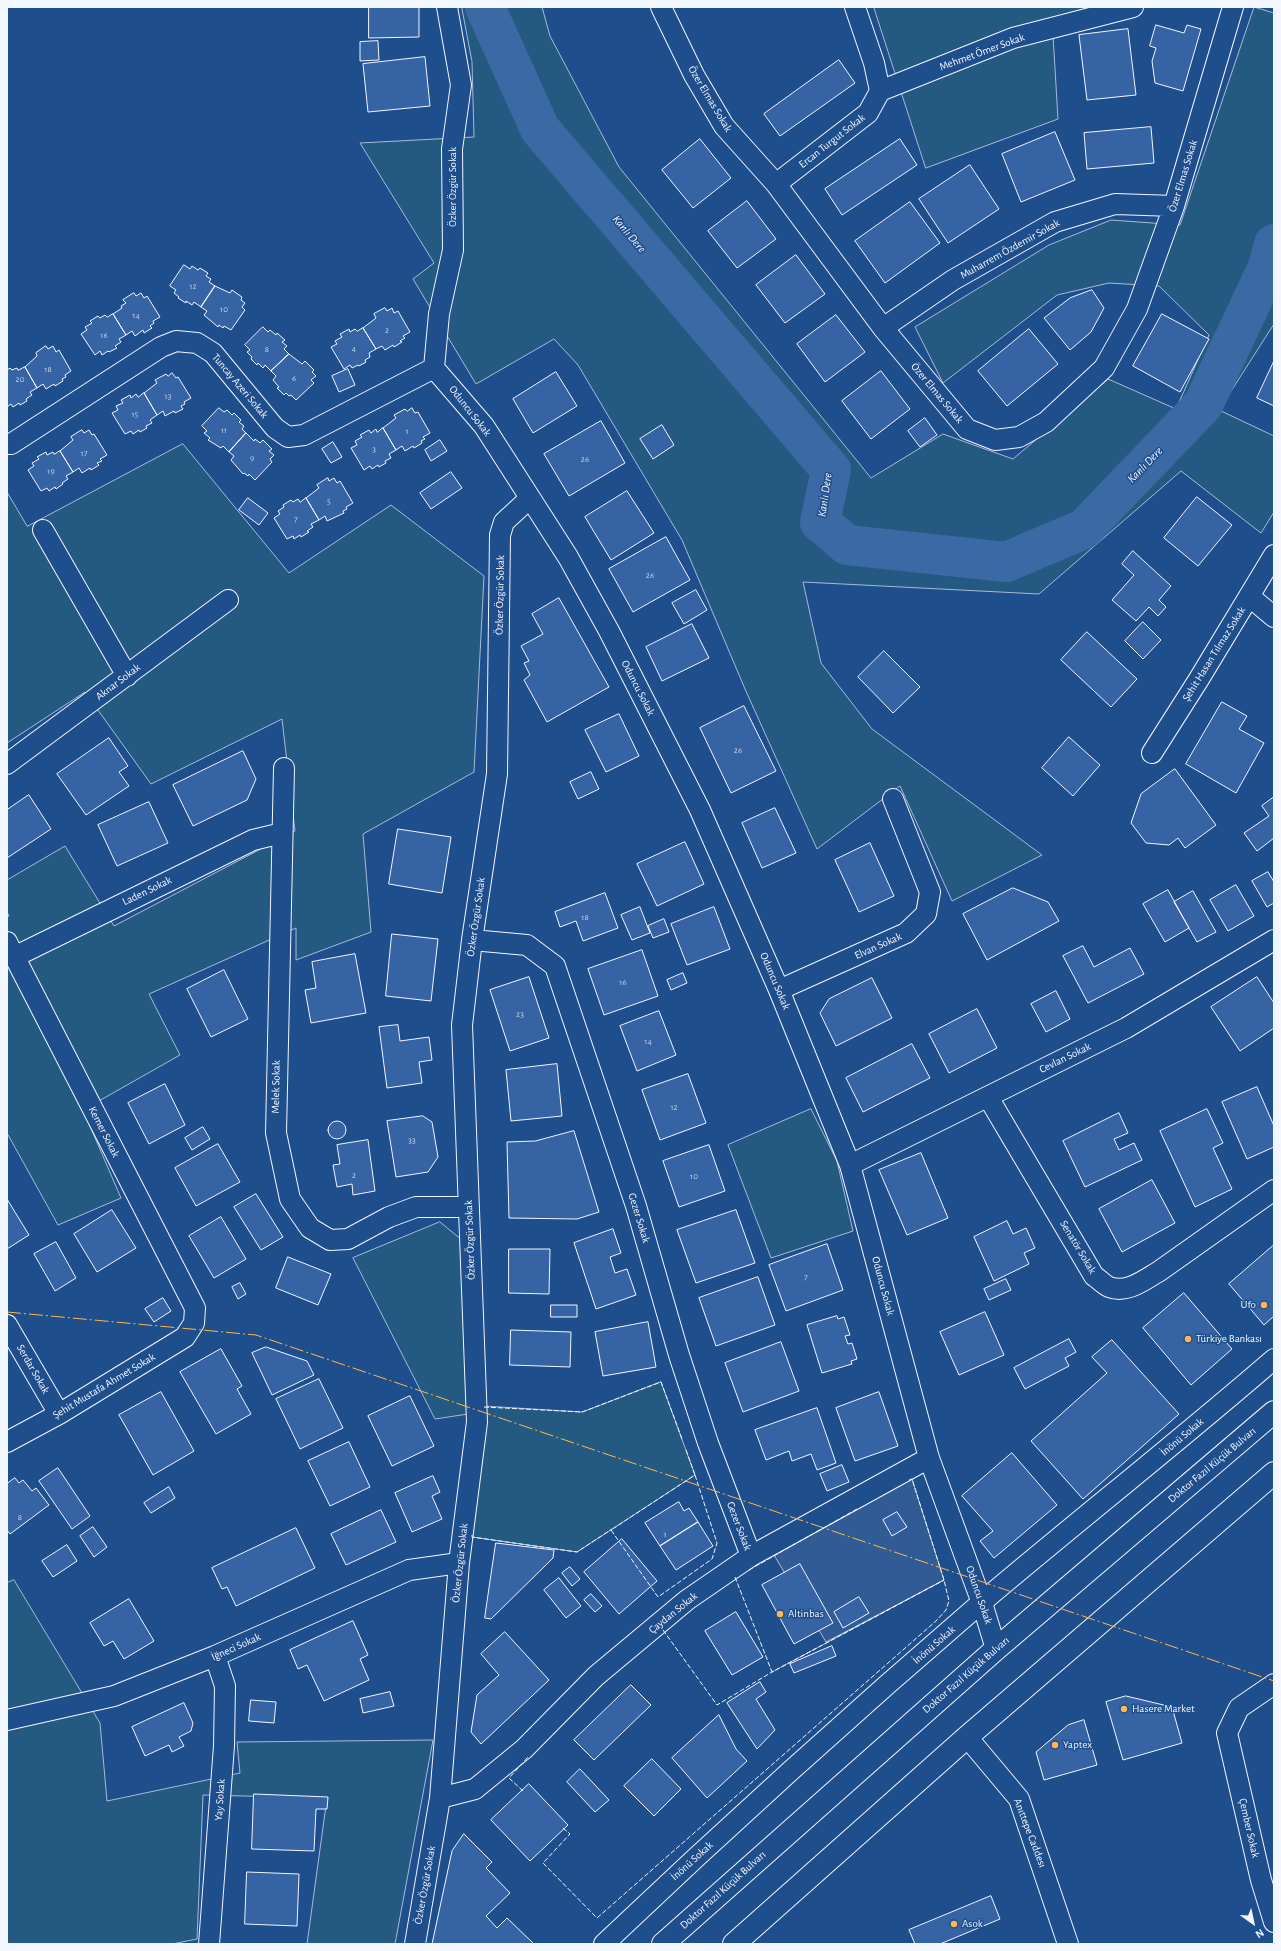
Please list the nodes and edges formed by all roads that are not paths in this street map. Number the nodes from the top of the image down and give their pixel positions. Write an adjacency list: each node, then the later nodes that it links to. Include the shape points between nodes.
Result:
1 (447, 7): 10 (street, Özker Özgür Sokak, via 461,85 452,149 453,250 439,314)
2 (661, 7): 7 (street, Özer Elmas Sokak, via 694,75 724,126)
3 (855, 7): 6 (street, via 874,63)
4 (1133, 7): 6 (street, Mehmet Ömer Sokak, via 1013,38)
5 (1233, 7): 8 (street, Özer Elmas Sokak)
6 (880, 91): 7 (street, Ercan Turgut Sokak, via 868,113)
7 (776, 184): 9 (street, Özer Elmas Sokak)
8 (1174, 206): 9 (street, Muharrem Özdemir Sokak, via 1115,204 1055,222 953,280); 9 (street, Özer Elmas Sokak, via 1137,309 1104,368 1046,422 1019,437 995,440 967,429)
9 (883, 328)
10 (434, 368): 11 (street, Tuncay Azeri Sokak, via 304,435 288,437 275,428 213,353 196,343 176,341 161,347 11,444); 12 (street, Oduncu Sokak, via 484,426)
11 (7, 444)
12 (530, 498): 24 (street, Özker Özgür Sokak, via 504,522 500,536 497,774); 27 (street, Oduncu Sokak, via 568,557 605,624 700,810)
13 (43, 530): 18 (street)
14 (1274, 555): 15 (street, Şehit Hasan Tılmaz Sokak)
15 (1249, 596): 17 (street); 19 (street, Şehit Hasan Tılmaz Sokak)
16 (228, 600): 18 (street, Aknar Sokak)
17 (1274, 617)
18 (127, 676): 20 (street, Aknar Sokak)
19 (1152, 753)
20 (7, 764)
21 (284, 768): 23 (street, Melek Sokak)
22 (893, 799): 27 (street, Elvan Sokak, via 930,892 926,914 906,933)
23 (282, 833): 26 (street, Laden Sokak, via 253,840); 31 (street, Melek Sokak, via 276,1134 290,1199 310,1228 330,1240 348,1240 416,1207)
24 (472, 940): 31 (street, Özker Özgür Sokak, via 462,1025); 40 (street, Gezer Sokak, via 526,945 555,966 636,1206 679,1355 708,1443)
25 (1274, 940): 28 (street, Cevlan Sokak, via 1126,1028)
26 (11, 949): 32 (street, Kemer Sokak, via 195,1308)
27 (779, 990): 29 (street, Oduncu Sokak)
28 (988, 1097): 29 (street, Cevlan Sokak); 30 (street, Senatör Sokak, via 1094,1276 1109,1287 1122,1289 1138,1284)
29 (850, 1165): 38 (street, Oduncu Sokak)
30 (1274, 1190)
31 (469, 1207): 41 (street, Özker Özgür Sokak, via 477,1422)
32 (194, 1323): 36 (street, Şehit Mustafa Ahmet Sokak, via 185,1337)
33 (7, 1325): 36 (street, Serdar Sokak)
34 (1274, 1359): 42 (street, İnönü Sokak)
35 (1274, 1412): 43 (highway, Doktor Fazıl Küçük Bulvarı)
36 (59, 1414): 37 (street, Şehit Mustafa Ahmet Sokak)
37 (7, 1442)
38 (930, 1458): 40 (street, Çaydan Sokak); 42 (street, Oduncu Sokak)
39 (1274, 1473): 47 (highway)
40 (751, 1556): 48 (street, Çaydan Sokak, via 687,1600 596,1676 524,1749 475,1789)
41 (459, 1563): 44 (street, İğneci Sokak, via 409,1570); 48 (street, Özker Özgür Sokak)
42 (982, 1602): 43 (street, Oduncu Sokak); 53 (street, İnönü Sokak, via 682,1870)
43 (996, 1648): 54 (highway, Doktor Fazıl Küçük Bulvarı)
44 (215, 1656): 46 (street, İğneci Sokak, via 114,1696); 51 (street, Yay Sokak, via 225,1686 224,1746)
45 (1274, 1684): 49 (street, Çember Sokak, via 1239,1708 1227,1733)
46 (7, 1720)
47 (967, 1737): 55 (highway); 56 (street, Anıttepe Caddesı, via 1019,1799)
48 (440, 1798): 52 (street, Özker Özgür Sokak)
49 (1267, 1876): 50 (street, Çember Sokak)
50 (1274, 1922)
51 (210, 1944)
52 (415, 1944)
53 (604, 1944)
54 (663, 1944)
55 (734, 1944)
56 (1068, 1944)

